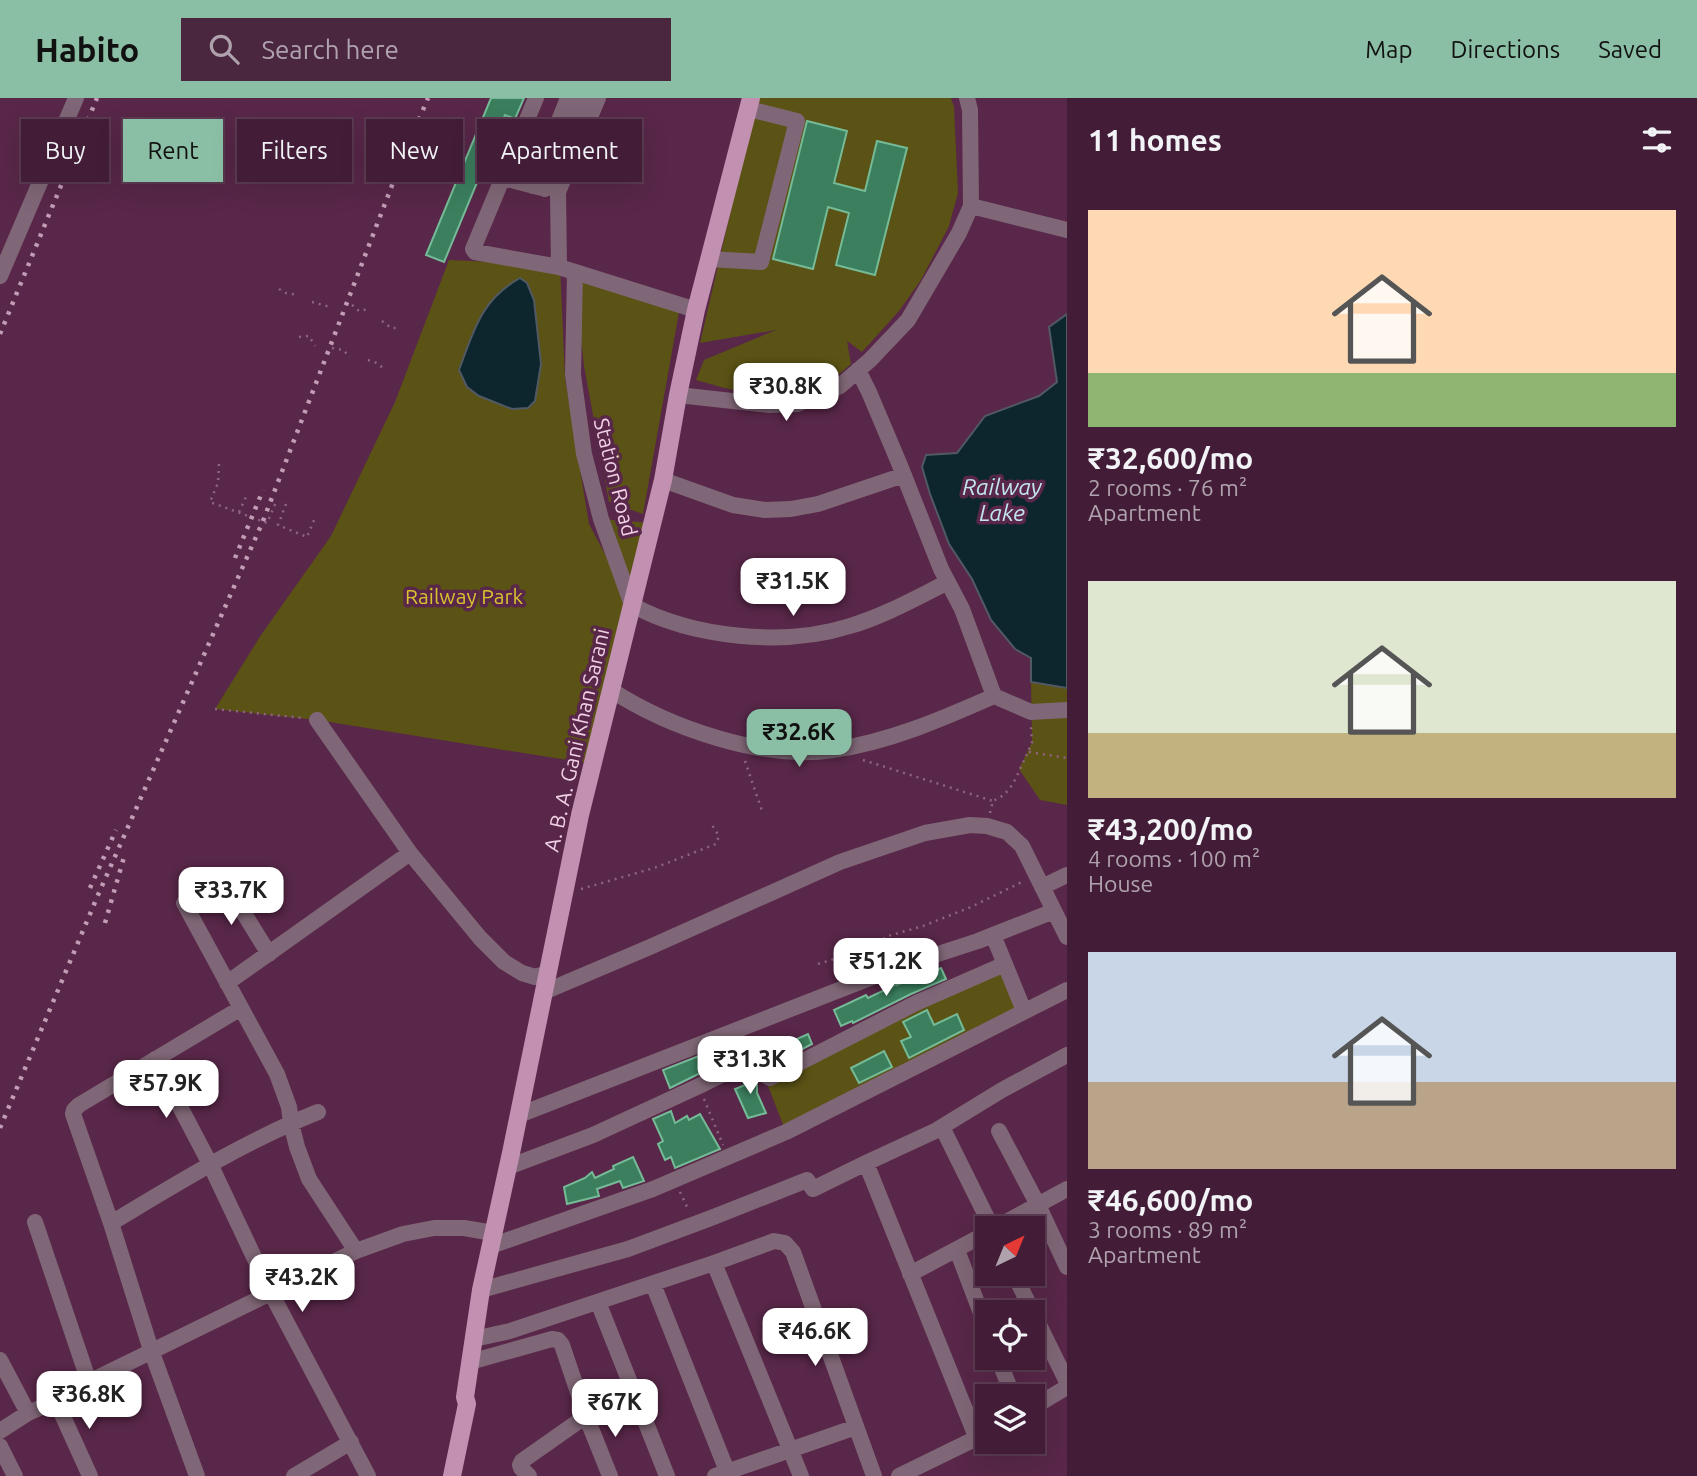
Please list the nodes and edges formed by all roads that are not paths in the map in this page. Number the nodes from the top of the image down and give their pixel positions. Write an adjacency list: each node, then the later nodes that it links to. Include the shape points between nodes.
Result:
1 (76, 98): 17 (street)
2 (536, 98): 8 (street)
3 (568, 98): 11 (street)
4 (581, 98): 11 (street)
5 (598, 98): 11 (street)
6 (967, 98): 12 (street)
7 (750, 104): 14 (main road, A. B. A. Gani Khan Sarani); 14 (street, via 797,121 761,262)
8 (527, 119)
9 (501, 182): 15 (street, via 473,249)
10 (518, 182): 11 (street)
11 (545, 189): 15 (street)
12 (971, 206): 13 (street); 19 (street, via 908,320)
13 (1067, 230)
14 (709, 259): 18 (main road, A. B. A. Gani Khan Sarani)
15 (559, 267): 16 (street)
16 (575, 272): 18 (street); 24 (street, Station Road, via 573,375 584,454)
17 (0, 276)
18 (696, 310): 20 (main road, A. B. A. Gani Khan Sarani)
19 (858, 370): 20 (street, via 840,386 797,404); 21 (street)
20 (678, 395): 22 (main road, A. B. A. Gani Khan Sarani)
21 (904, 475): 22 (street, via 818,503 765,510 733,505); 23 (street)
22 (663, 480): 24 (main road, A. B. A. Gani Khan Sarani)
23 (948, 582): 24 (street, via 850,626 789,636 753,638 697,629); 26 (street)
24 (632, 605): 25 (main road, A. B. A. Gani Khan Sarani)
25 (611, 690): 26 (street, via 669,721 739,744 779,751 832,750 899,734); 39 (main road, A. B. A. Gani Khan Sarani)
26 (994, 695): 27 (street, via 1031,712)
27 (1067, 710)
28 (317, 720): 29 (street)
29 (410, 853): 37 (street); 39 (street, via 504,962 535,977)
30 (1067, 875): 32 (street)
31 (224, 881): 37 (street)
32 (1039, 881): 34 (street); 42 (street, via 1022,846 1007,832 970,824 925,832 840,862)
33 (184, 903): 40 (street)
34 (1054, 911): 35 (street); 36 (street)
35 (993, 935): 38 (street); 48 (street, via 898,967)
36 (1067, 937)
37 (269, 954): 40 (street)
38 (1005, 964): 44 (street); 54 (street, via 916,1003 771,1079 751,1060 593,1135)
39 (547, 974): 42 (main road, A. B. A. Gani Khan Sarani)
40 (227, 983): 43 (street)
41 (1067, 990): 44 (street)
42 (544, 992): 48 (main road, A. B. A. Gani Khan Sarani)
43 (240, 1008): 46 (street); 49 (street, via 277,1074)
44 (1024, 1011): 61 (street, via 728,1157 653,1189)
45 (1067, 1055): 50 (street)
46 (155, 1059): 53 (street); 60 (street, via 74,1110)
47 (317, 1112): 49 (street)
48 (519, 1115): 54 (main road, A. B. A. Gani Khan Sarani)
49 (291, 1123): 53 (street); 64 (street, via 309,1179)
50 (942, 1127): 52 (street); 57 (street)
51 (999, 1131): 56 (street)
52 (866, 1163): 67 (street); 70 (street, via 813,1189 807,1180 628,1249)
53 (210, 1164): 60 (street); 71 (street)
54 (508, 1167): 61 (main road, A. B. A. Gani Khan Sarani)
55 (1067, 1189): 56 (street)
56 (1038, 1205): 58 (street); 66 (street)
57 (988, 1216)
58 (1017, 1216)
59 (34, 1222): 78 (street)
60 (111, 1223): 75 (street)
61 (492, 1239): 64 (street, via 464,1228 434,1228); 70 (main road, A. B. A. Gani Khan Sarani)
62 (975, 1240): 63 (street)
63 (957, 1250): 67 (street); 72 (street)
64 (356, 1251): 71 (street)
65 (714, 1263): 68 (street); 86 (street, via 774,1241 785,1243 793,1252); 91 (street)
66 (1067, 1267)
67 (909, 1274): 85 (street)
68 (653, 1284): 73 (street); 92 (street)
69 (1020, 1286): 79 (street)
70 (481, 1290): 74 (main road, A. B. A. Gani Khan Sarani)
71 (271, 1293): 75 (street); 89 (street)
72 (976, 1300)
73 (598, 1302): 74 (street, via 510,1332); 102 (street)
74 (474, 1339): 77 (main road, A. B. A. Gani Khan Sarani)
75 (151, 1350): 78 (street); 95 (street)
76 (0, 1360): 83 (street)
77 (470, 1362): 80 (main road, A. B. A. Gani Khan Sarani); 84 (street, via 558,1340)
78 (89, 1382): 82 (street)
79 (1067, 1385): 81 (street)
80 (465, 1397): 98 (main road, A. B. A. Gani Khan Sarani); 99 (main road, A. B. A. Gani Khan Sarani)
81 (1045, 1399)
82 (56, 1401): 83 (street); 94 (street)
83 (28, 1413): 87 (street)
84 (586, 1416): 100 (street, via 522,1461 521,1468); 101 (street)
85 (975, 1420)
86 (856, 1427): 91 (street); 104 (street)
87 (0, 1431)
88 (975, 1439): 105 (street)
89 (351, 1442): 96 (street); 97 (street)
90 (0, 1446): 93 (street)
91 (791, 1450): 92 (street); 103 (street)
92 (724, 1474)
93 (15, 1476)
94 (90, 1476)
95 (197, 1476)
96 (294, 1476)
97 (368, 1476)
98 (440, 1476)
99 (452, 1476)
100 (528, 1476)
101 (610, 1476)
102 (667, 1476)
103 (801, 1476)
104 (874, 1476)
105 (899, 1476)

